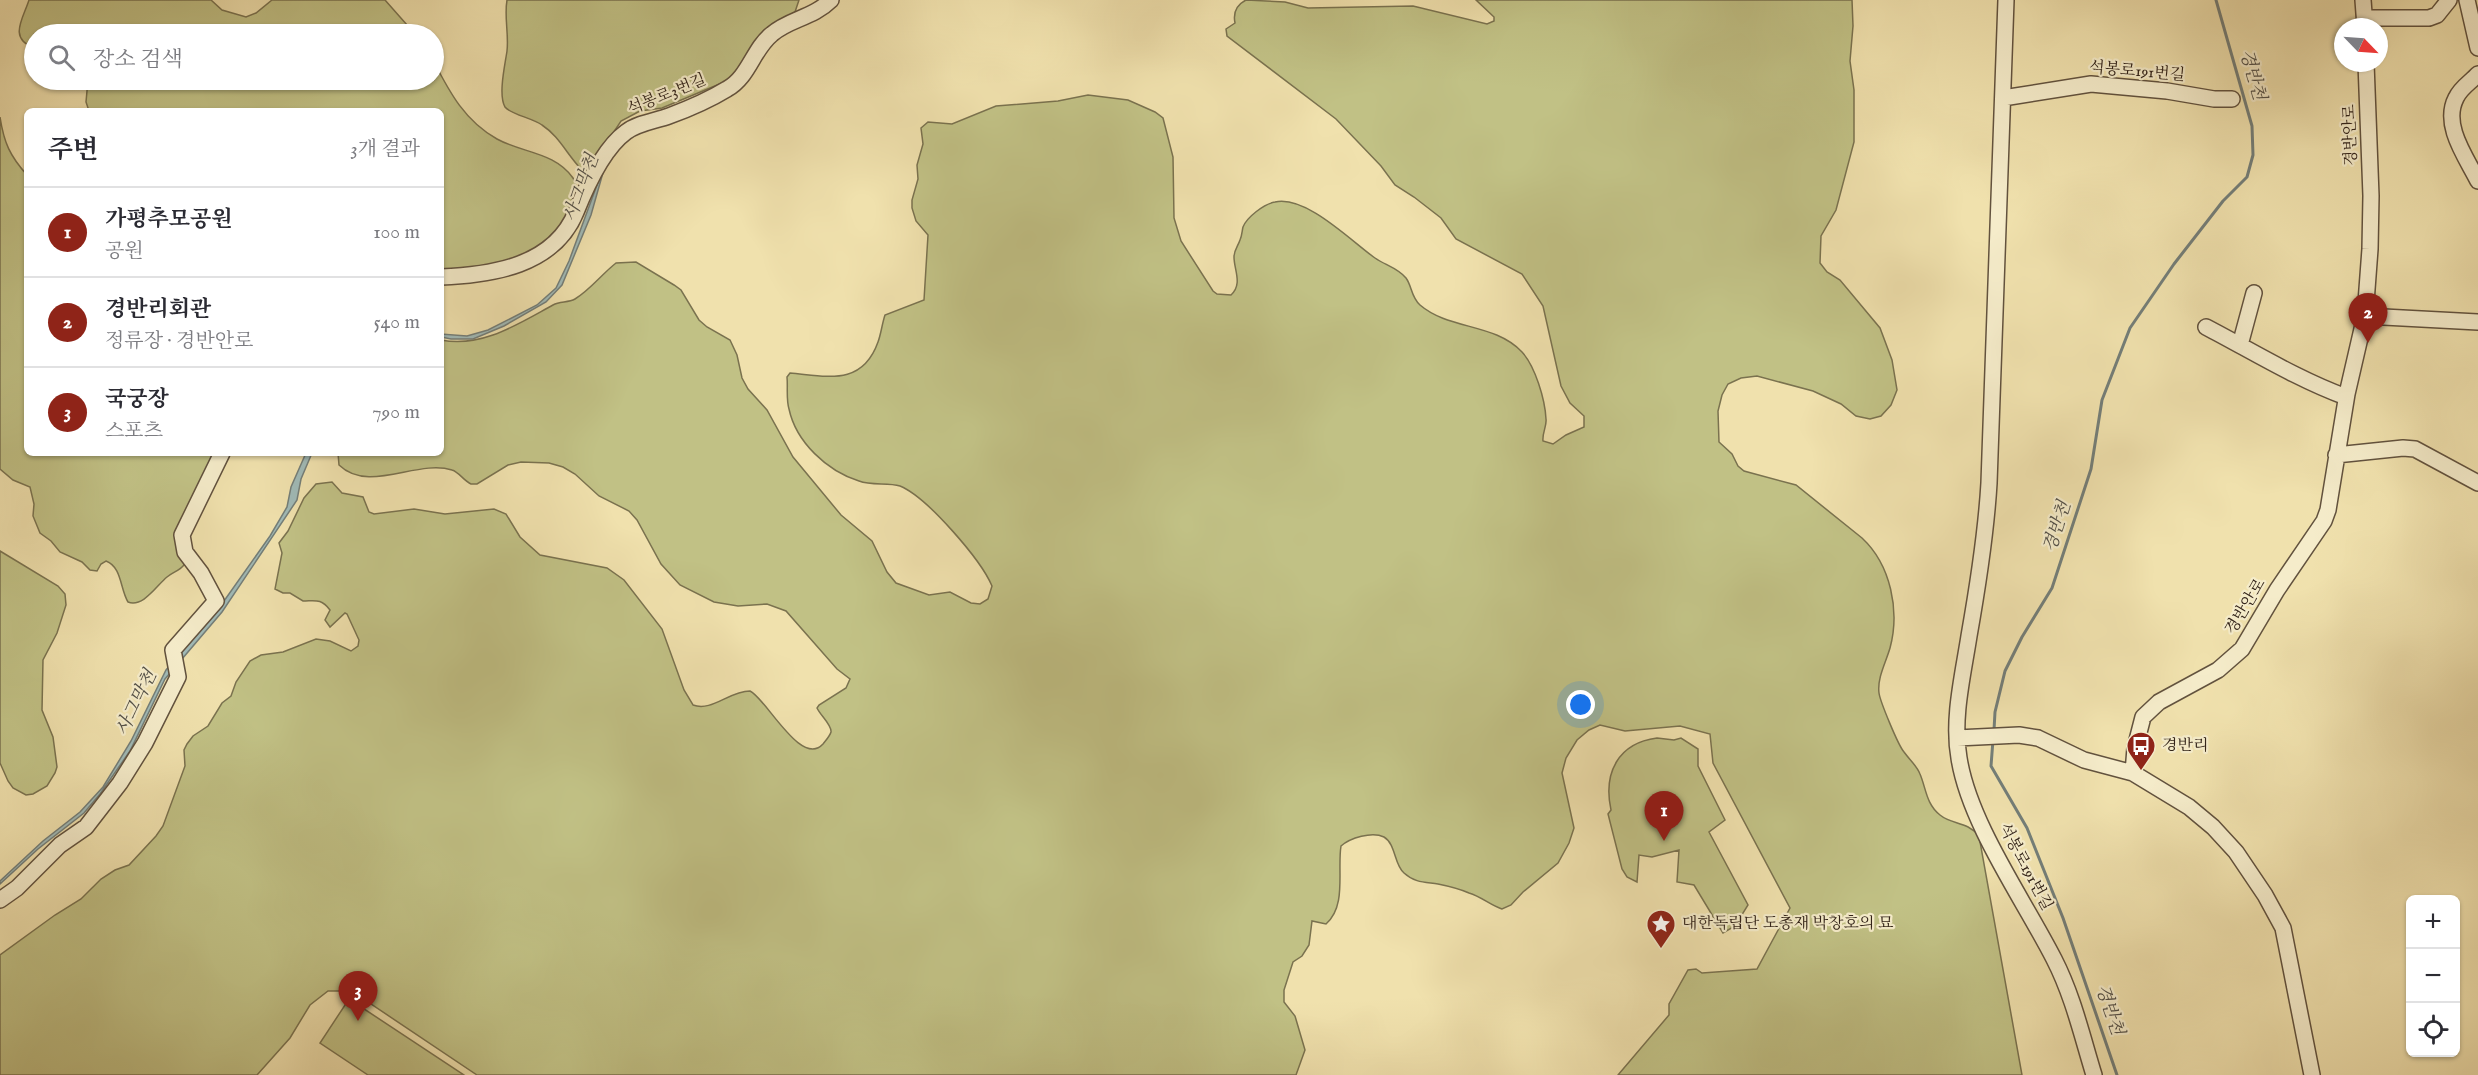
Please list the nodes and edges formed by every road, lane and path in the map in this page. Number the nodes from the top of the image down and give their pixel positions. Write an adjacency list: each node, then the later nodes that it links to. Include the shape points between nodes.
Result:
1 (831, 0): 14 (street, 석봉로3번길, via 808,17 773,32 744,74 728,89 623,134 590,178 570,224 549,248 519,266)
2 (2006, 0): 11 (street, 석봉로191번길)
3 (2363, 0): 6 (street)
4 (2449, 0): 7 (street, via 2437,15 2429,18)
5 (2467, 0): 8 (street)
6 (2365, 18)
7 (2388, 21)
8 (2478, 48)
9 (2366, 72): 16 (street, 경반안로, via 2371,196)
10 (2478, 74): 13 (street, via 2456,98 2452,123)
11 (2003, 98): 12 (street, 석봉로191번길, via 2091,84); 24 (street, 석봉로191번길, via 1989,483 1964,669)
12 (2232, 99)
13 (2478, 181)
14 (444, 277)
15 (2254, 293): 19 (street)
16 (2365, 316): 17 (street); 20 (street, 경반안로)
17 (2478, 322)
18 (2206, 327): 19 (street)
19 (2240, 345): 20 (street, via 2310,383)
20 (2346, 397): 21 (street, 경반안로)
21 (2336, 455): 23 (street, via 2415,449); 25 (street, 경반안로, via 2324,521 2251,636 2218,670 2149,709 2139,728)
22 (221, 456): 26 (street, via 182,535 185,552 216,601 173,650 178,677 133,763 90,822)
23 (2478, 483)
24 (1963, 738): 25 (street, via 2038,738 2084,760); 27 (street, 석봉로191번길, via 1962,775 1971,799 2068,989)
25 (2133, 773): 28 (street, via 2189,807 2213,827 2236,852 2275,912 2283,928)
26 (0, 900)
27 (2094, 1075)
28 (2312, 1075)

